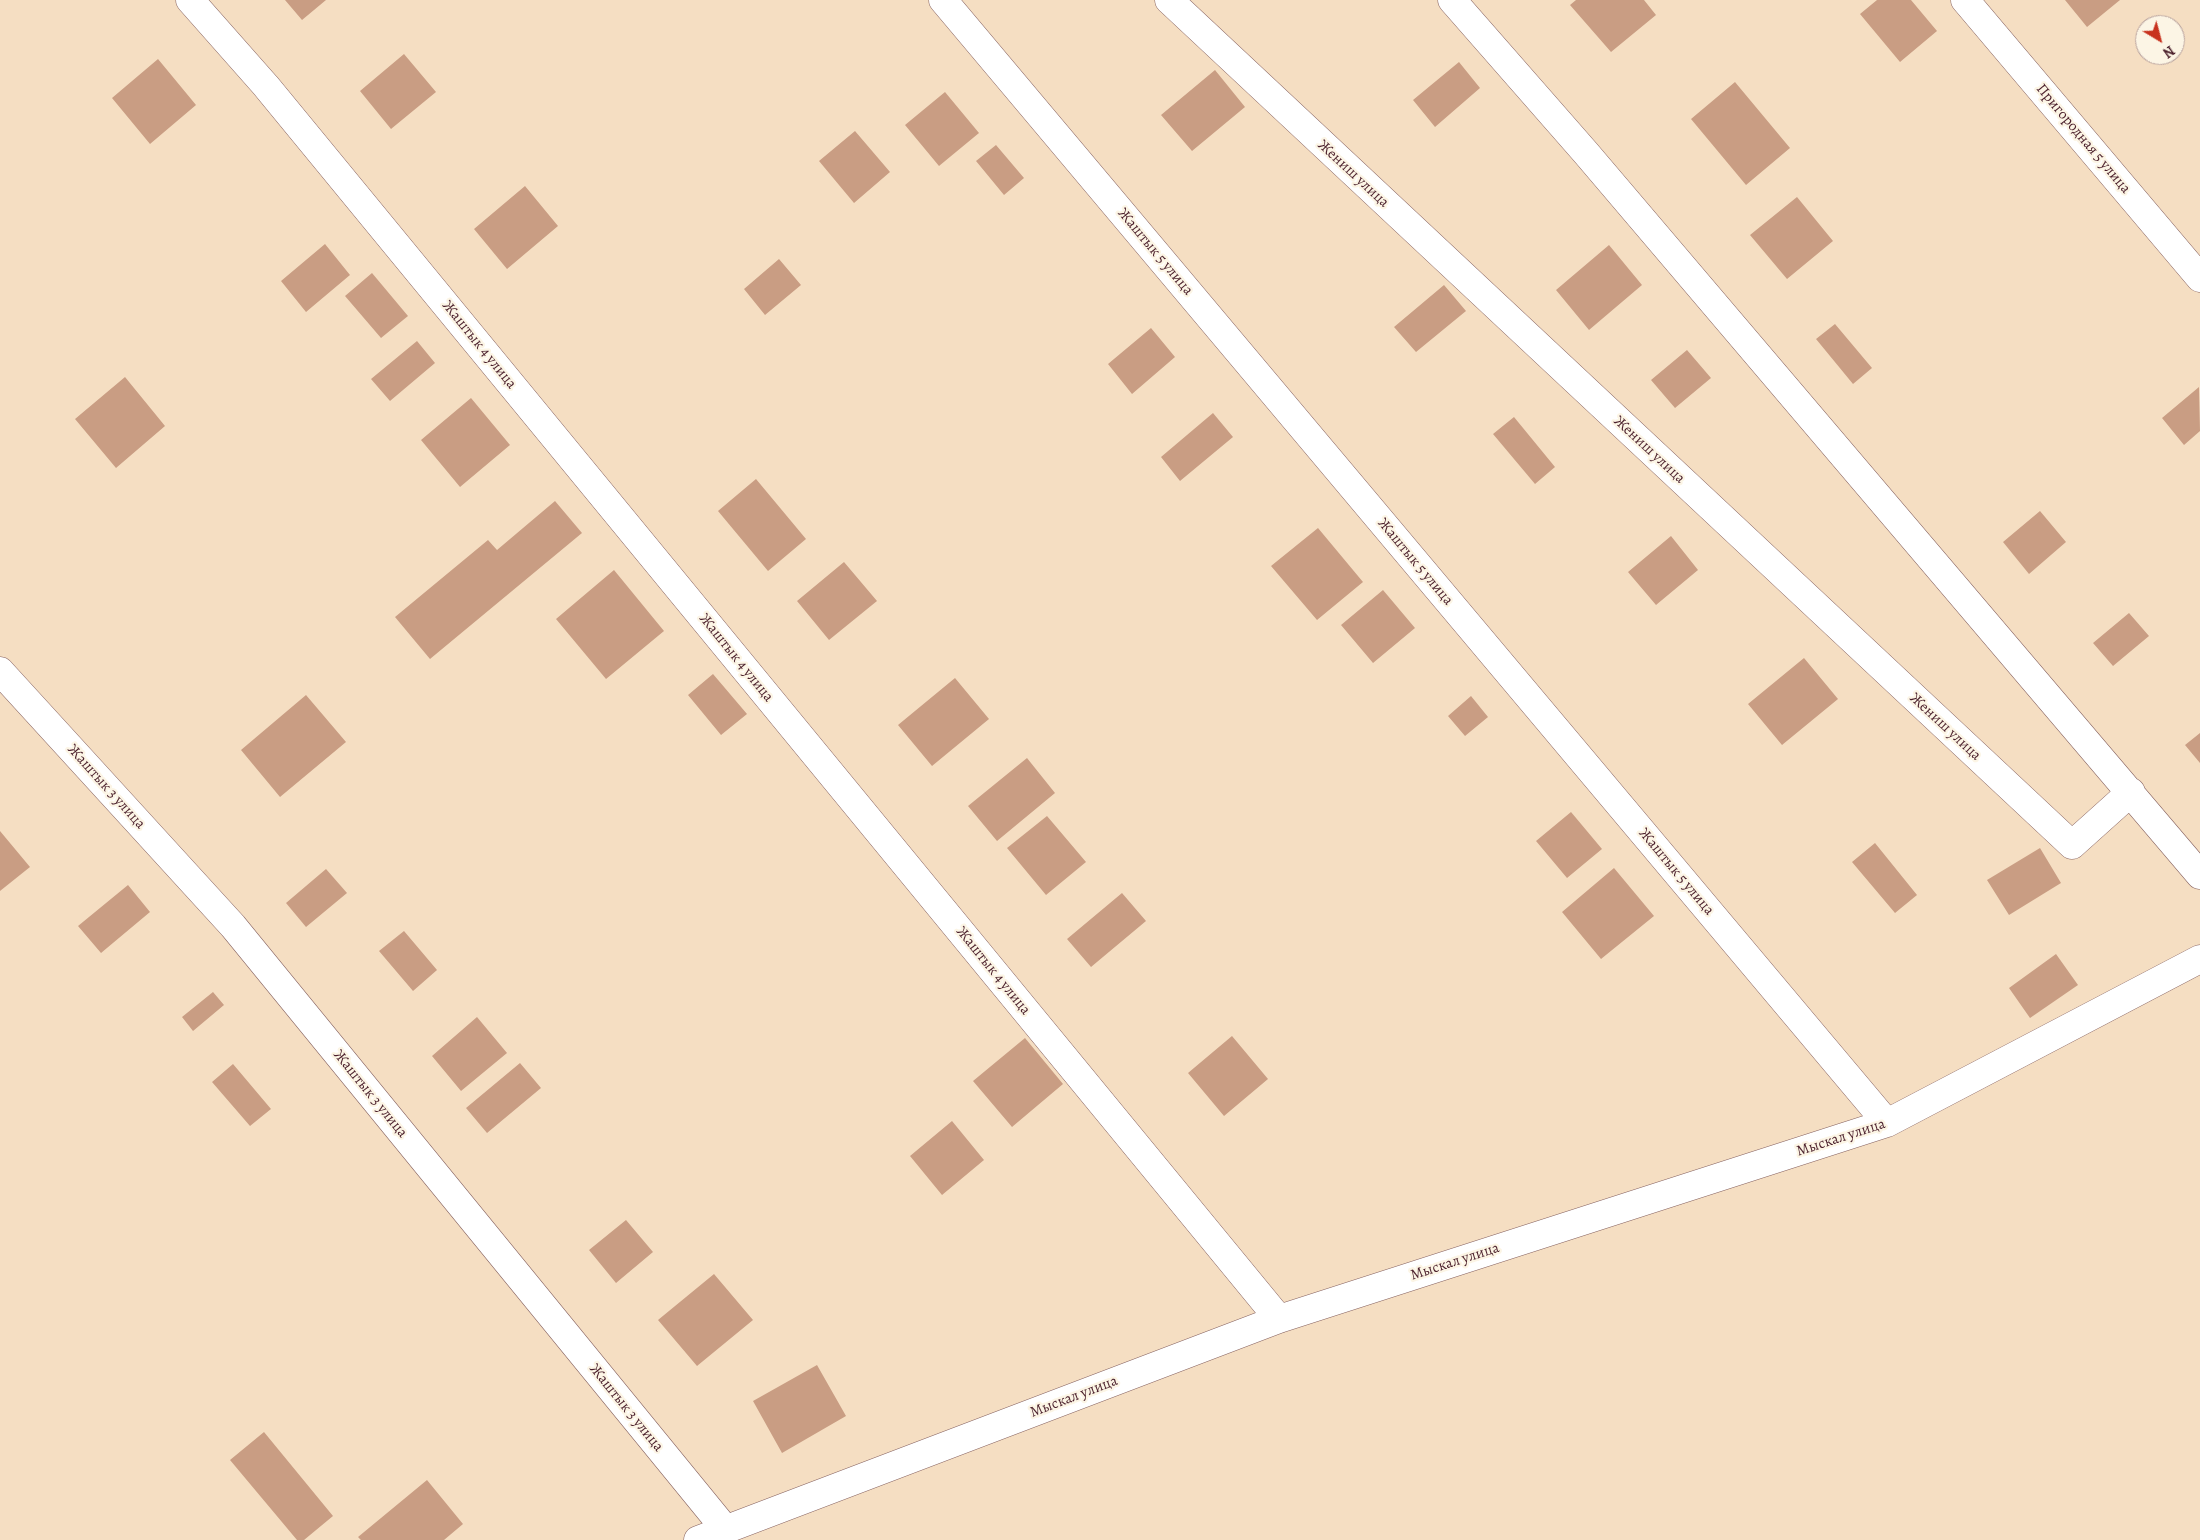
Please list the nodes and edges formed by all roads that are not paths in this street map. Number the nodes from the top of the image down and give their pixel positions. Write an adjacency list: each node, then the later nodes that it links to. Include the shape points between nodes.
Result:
1 (190, 0): 12 (street, Жаштык 4 улица, via 266,86)
2 (943, 0): 11 (street, Жаштык 5 улица)
3 (1169, 0): 8 (street, Жениш улица, via 2072,845)
4 (1452, 0): 8 (street)
5 (1965, 0): 6 (street, Пригородная 5 улица)
6 (2200, 278)
7 (0, 671): 13 (street, Жаштык 3 улица, via 233,926)
8 (2131, 792): 9 (street)
9 (2200, 875)
10 (2200, 959): 11 (street, Мыскал улица)
11 (1887, 1123): 12 (street, Мыскал улица)
12 (1279, 1319): 13 (street, Мыскал улица)
13 (726, 1530): 14 (street, Мыскал улица)
14 (698, 1540)

